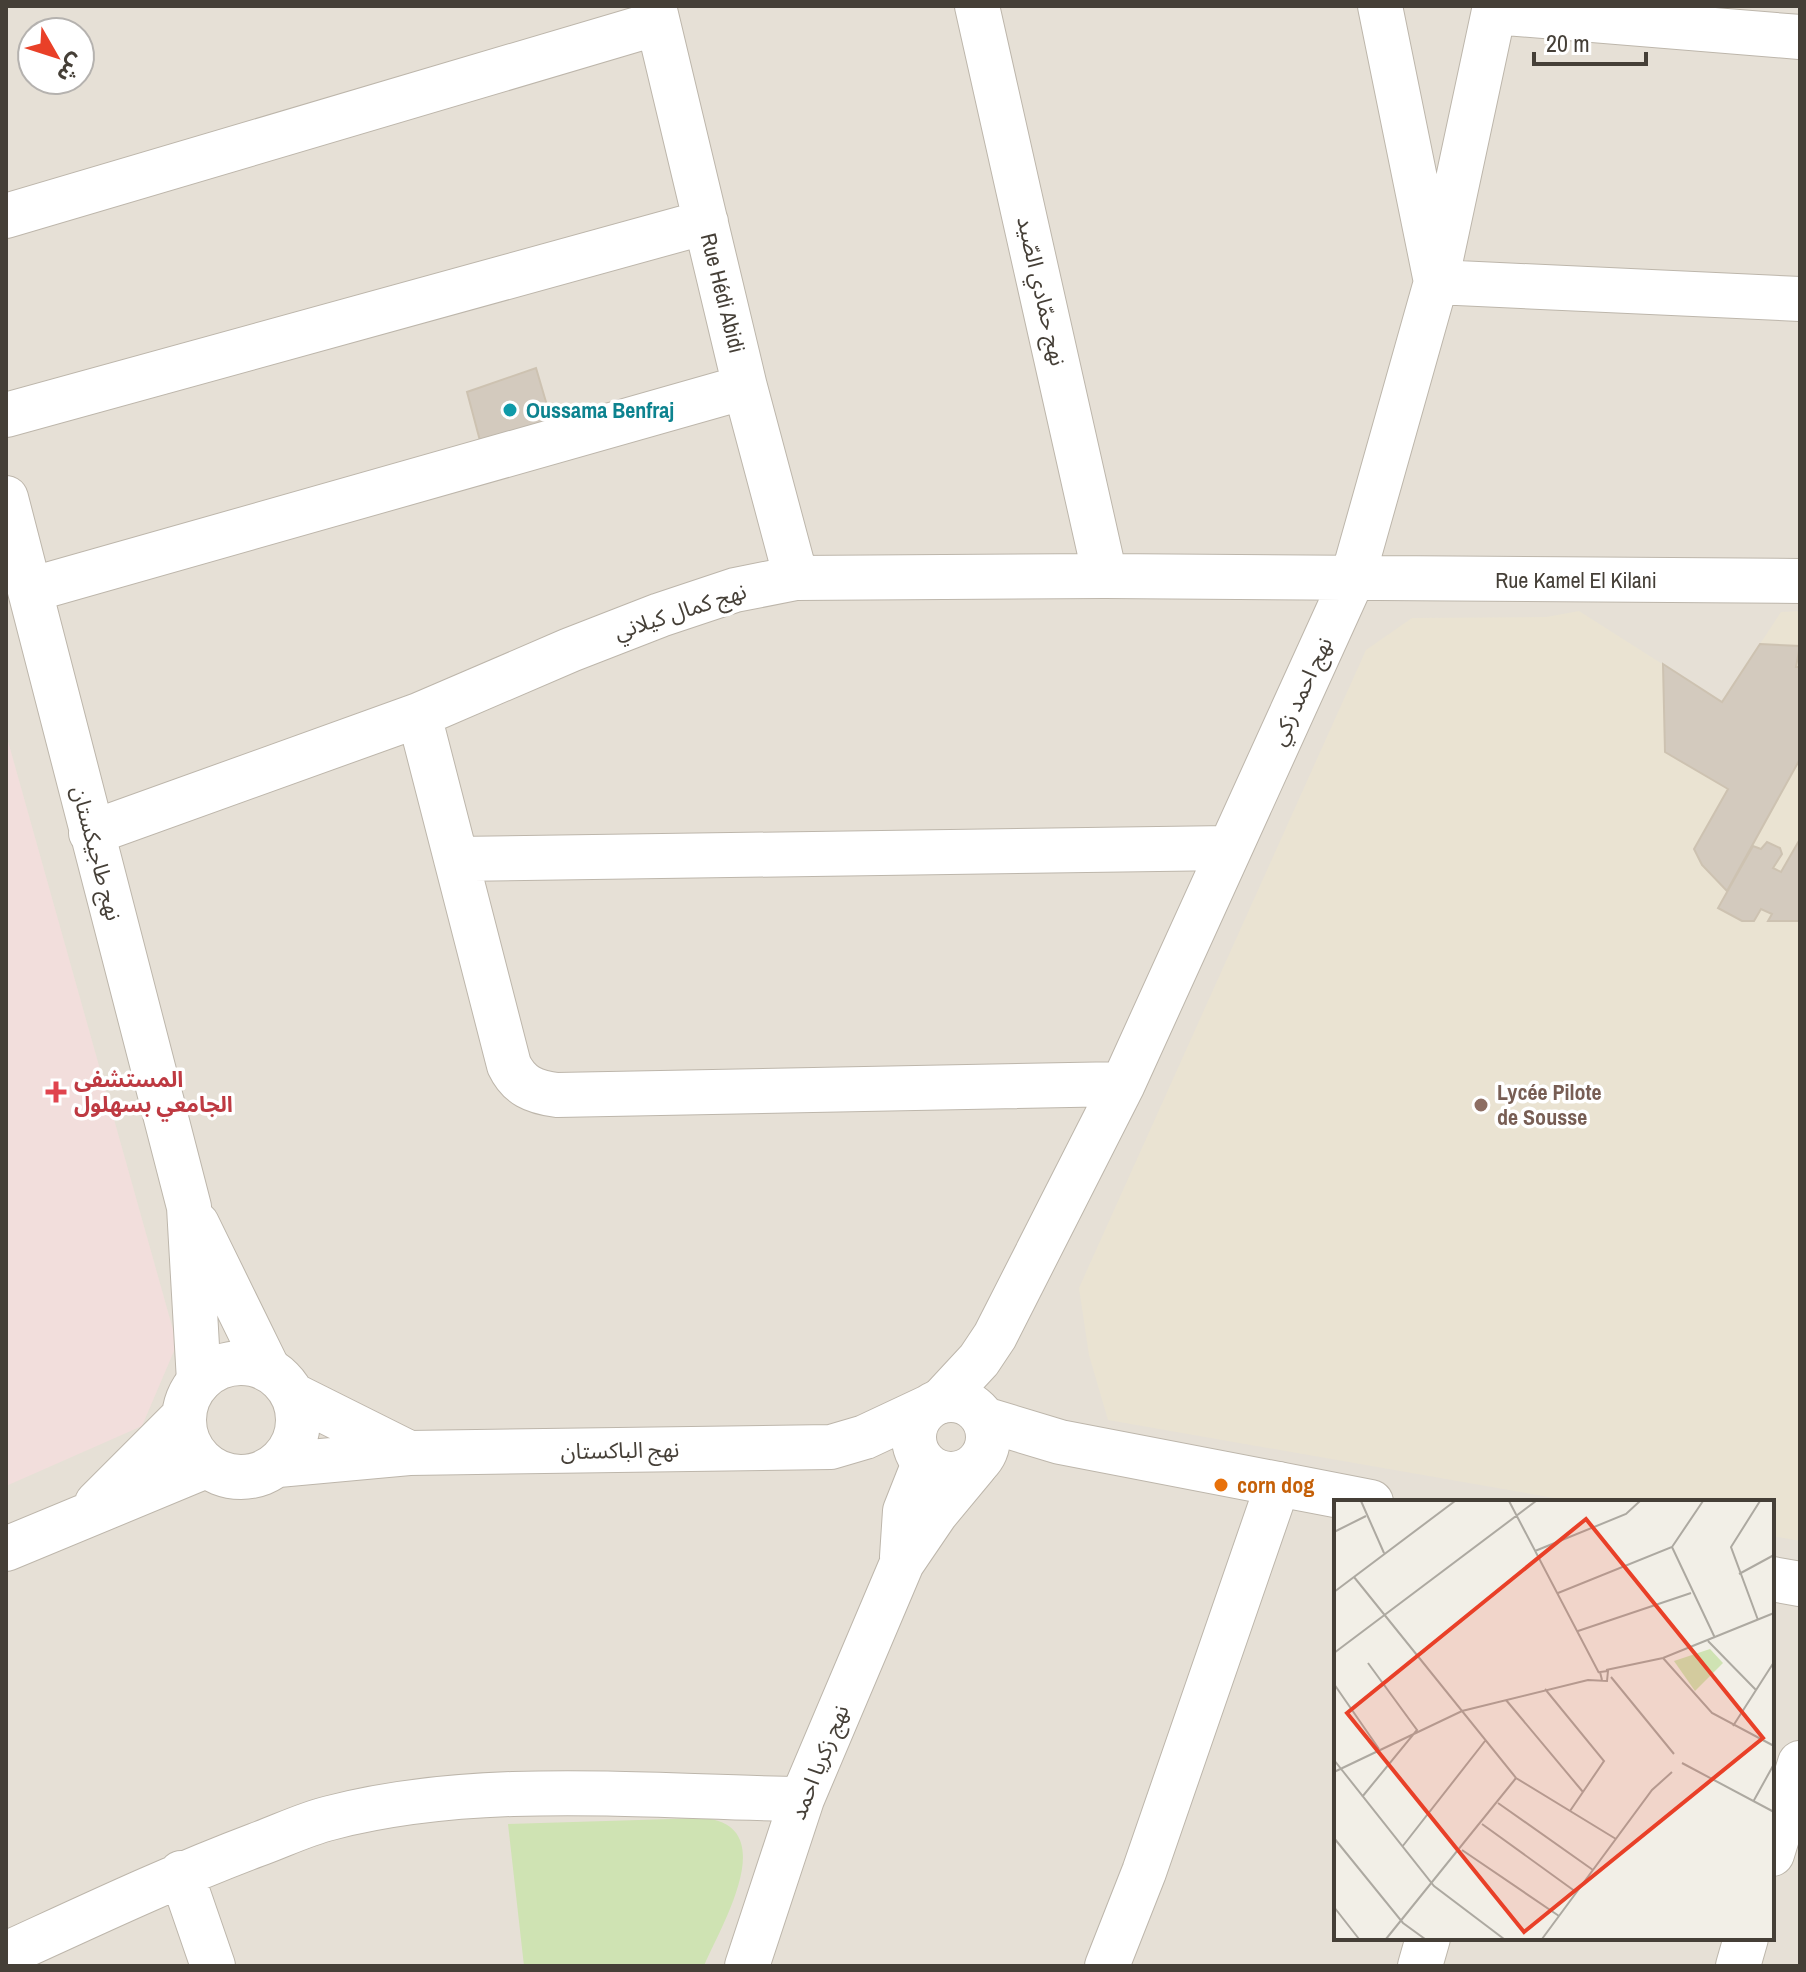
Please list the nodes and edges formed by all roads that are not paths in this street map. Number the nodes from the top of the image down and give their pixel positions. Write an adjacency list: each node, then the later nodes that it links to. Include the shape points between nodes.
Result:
1 (977, 6): 13 (street, نهج حمّادي الصّيد)
2 (1380, 6): 8 (street)
3 (1494, 9): 5 (street); 8 (street, نهج احمد زكي)
4 (656, 15): 6 (street); 7 (street, Rue Hédi Abidi)
5 (1800, 37)
6 (6, 216)
7 (706, 222): 10 (street, Rue Hédi Abidi); 11 (street)
8 (1436, 282): 9 (street); 15 (street, نهج احمد زكي)
9 (1800, 299)
10 (745, 387): 14 (street, Rue Hédi Abidi); 17 (street)
11 (6, 415)
12 (6, 498): 17 (street, نهج طاجيكستان)
13 (1105, 576): 14 (street, نهج كمال كيلاني); 15 (street, نهج كمال كيلاني)
14 (796, 578): 18 (street, نهج كمال كيلاني, via 735,590 660,615)
15 (1352, 580): 16 (street, Rue Kamel El Kilani); 20 (street, نهج احمد زكي)
16 (1800, 581)
17 (30, 590): 19 (street, نهج طاجيكستان)
18 (419, 715): 19 (street, نهج كمال كيلاني); 21 (street)
19 (91, 833): 23 (street, نهج طاجيكستان)
20 (1229, 848): 21 (street); 22 (street, نهج احمد زكي)
21 (456, 859): 22 (street, via 509,1065 515,1078 542,1093)
22 (1123, 1084): 26 (street, نهج احمد زكي, via 979,1360)
23 (189, 1207): 24 (street); 25 (street)
24 (281, 1382): 25 (street, via 250,1363 231,1364 214,1370); 29 (street, نهج الباكستان); 32 (street, via 298,1414 298,1433)
25 (191, 1398): 33 (street, via 185,1435); 36 (street)
26 (959, 1410): 27 (street, نهج الباكستان); 28 (street); 30 (street, via 916,1426 914,1438); 31 (street, via 988,1441)
27 (831, 1447): 29 (street, نهج الباكستان); 30 (street, نهج الباكستان, via 876,1458)
28 (1087, 1448): 31 (street); 34 (street)
29 (409, 1453): 32 (street, نهج الباكستان)
30 (923, 1461): 31 (street, via 949,1474); 38 (street, نهج زكريا احمد, via 905,1511)
31 (976, 1464): 38 (street, نهج زكريا احمد)
32 (278, 1465): 33 (street, via 242,1478)
33 (206, 1466): 36 (street)
34 (1278, 1484): 35 (street); 50 (street)
35 (1361, 1500)
36 (84, 1517): 37 (street)
37 (6, 1549)
38 (902, 1563): 42 (street, نهج زكريا احمد)
39 (1774, 1579): 40 (street)
40 (1800, 1584)
41 (1800, 1763): 43 (street)
42 (802, 1799): 44 (street, via 469,1796 329,1818); 49 (street, نهج زكريا احمد)
43 (1774, 1848)
44 (181, 1873): 47 (street); 48 (street)
45 (1427, 1940): 51 (street)
46 (1745, 1940): 52 (street)
47 (6, 1954)
48 (213, 1966)
49 (747, 1966)
50 (1107, 1966)
51 (1420, 1966)
52 (1738, 1966)

